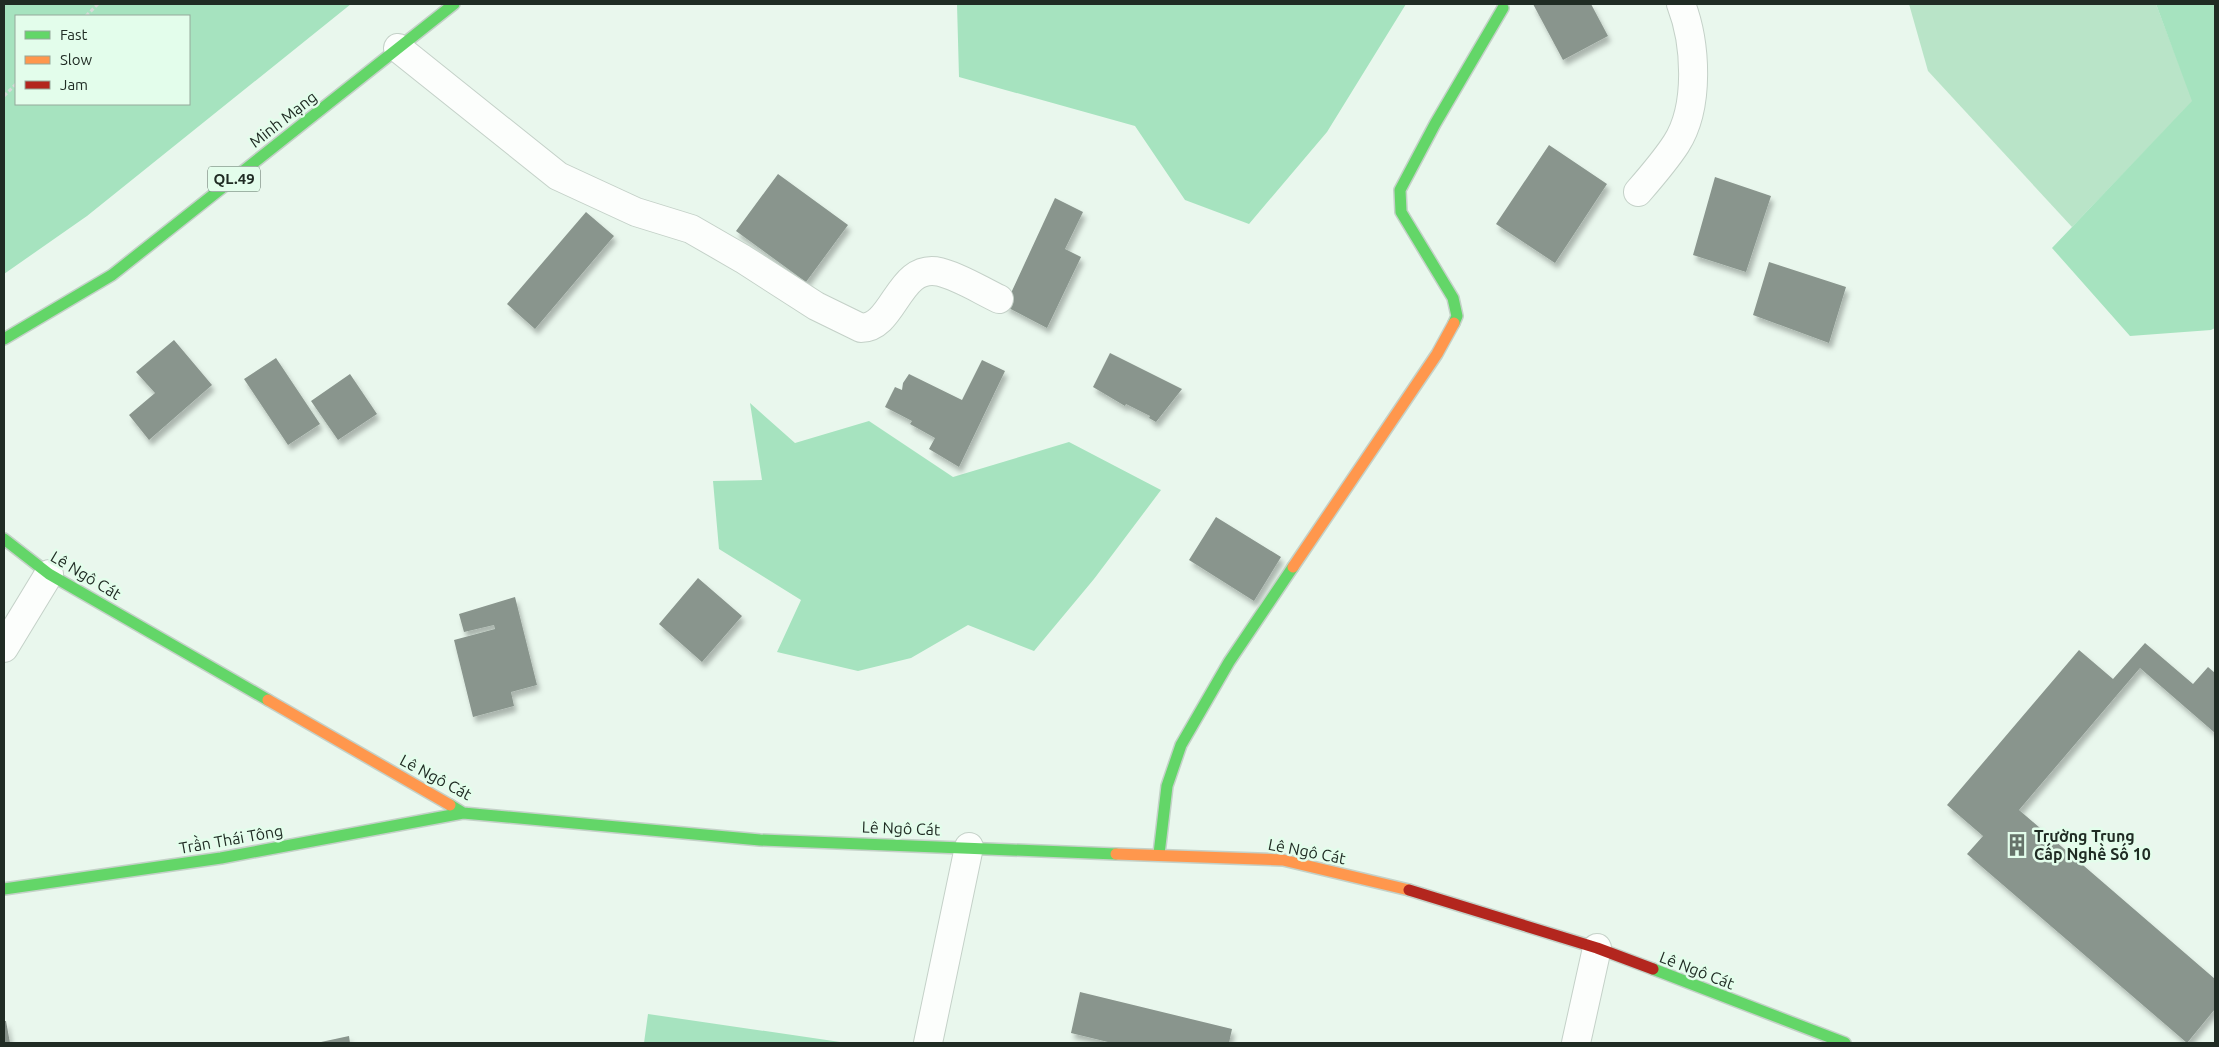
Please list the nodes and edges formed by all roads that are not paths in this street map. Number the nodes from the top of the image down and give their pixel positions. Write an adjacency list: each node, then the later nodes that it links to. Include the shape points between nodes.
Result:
1 (454, 4): 4 (main road, Minh Mạng / QL.49)
2 (1681, 4): 5 (street, via 1692,42 1693,86 1688,120 1677,144)
3 (1503, 8): 13 (main road, via 1400,190 1401,212 1453,298 1457,316 1437,354 1229,662 1181,745 1167,786)
4 (398, 48): 6 (street, via 558,176 636,212 691,229 744,258 816,306 861,328 879,322 909,281 922,272 939,272); 7 (main road, Minh Mạng / QL.49, via 112,275)
5 (1638, 192)
6 (1000, 299)
7 (4, 339)
8 (4, 539): 9 (main road, Lê Ngô Cát)
9 (49, 574): 10 (street); 11 (main road, Lê Ngô Cát)
10 (4, 648)
11 (463, 813): 12 (main road, Lê Ngô Cát, via 760,840); 14 (main road, Trần Thái Tông, via 221,858)
12 (969, 847): 13 (main road, Lê Ngô Cát); 16 (street)
13 (1159, 854): 15 (main road, Lê Ngô Cát, via 1283,860 1410,890)
14 (4, 889)
15 (1597, 948): 17 (street); 18 (main road, Lê Ngô Cát)
16 (928, 1043)
17 (1576, 1043)
18 (1845, 1043)

